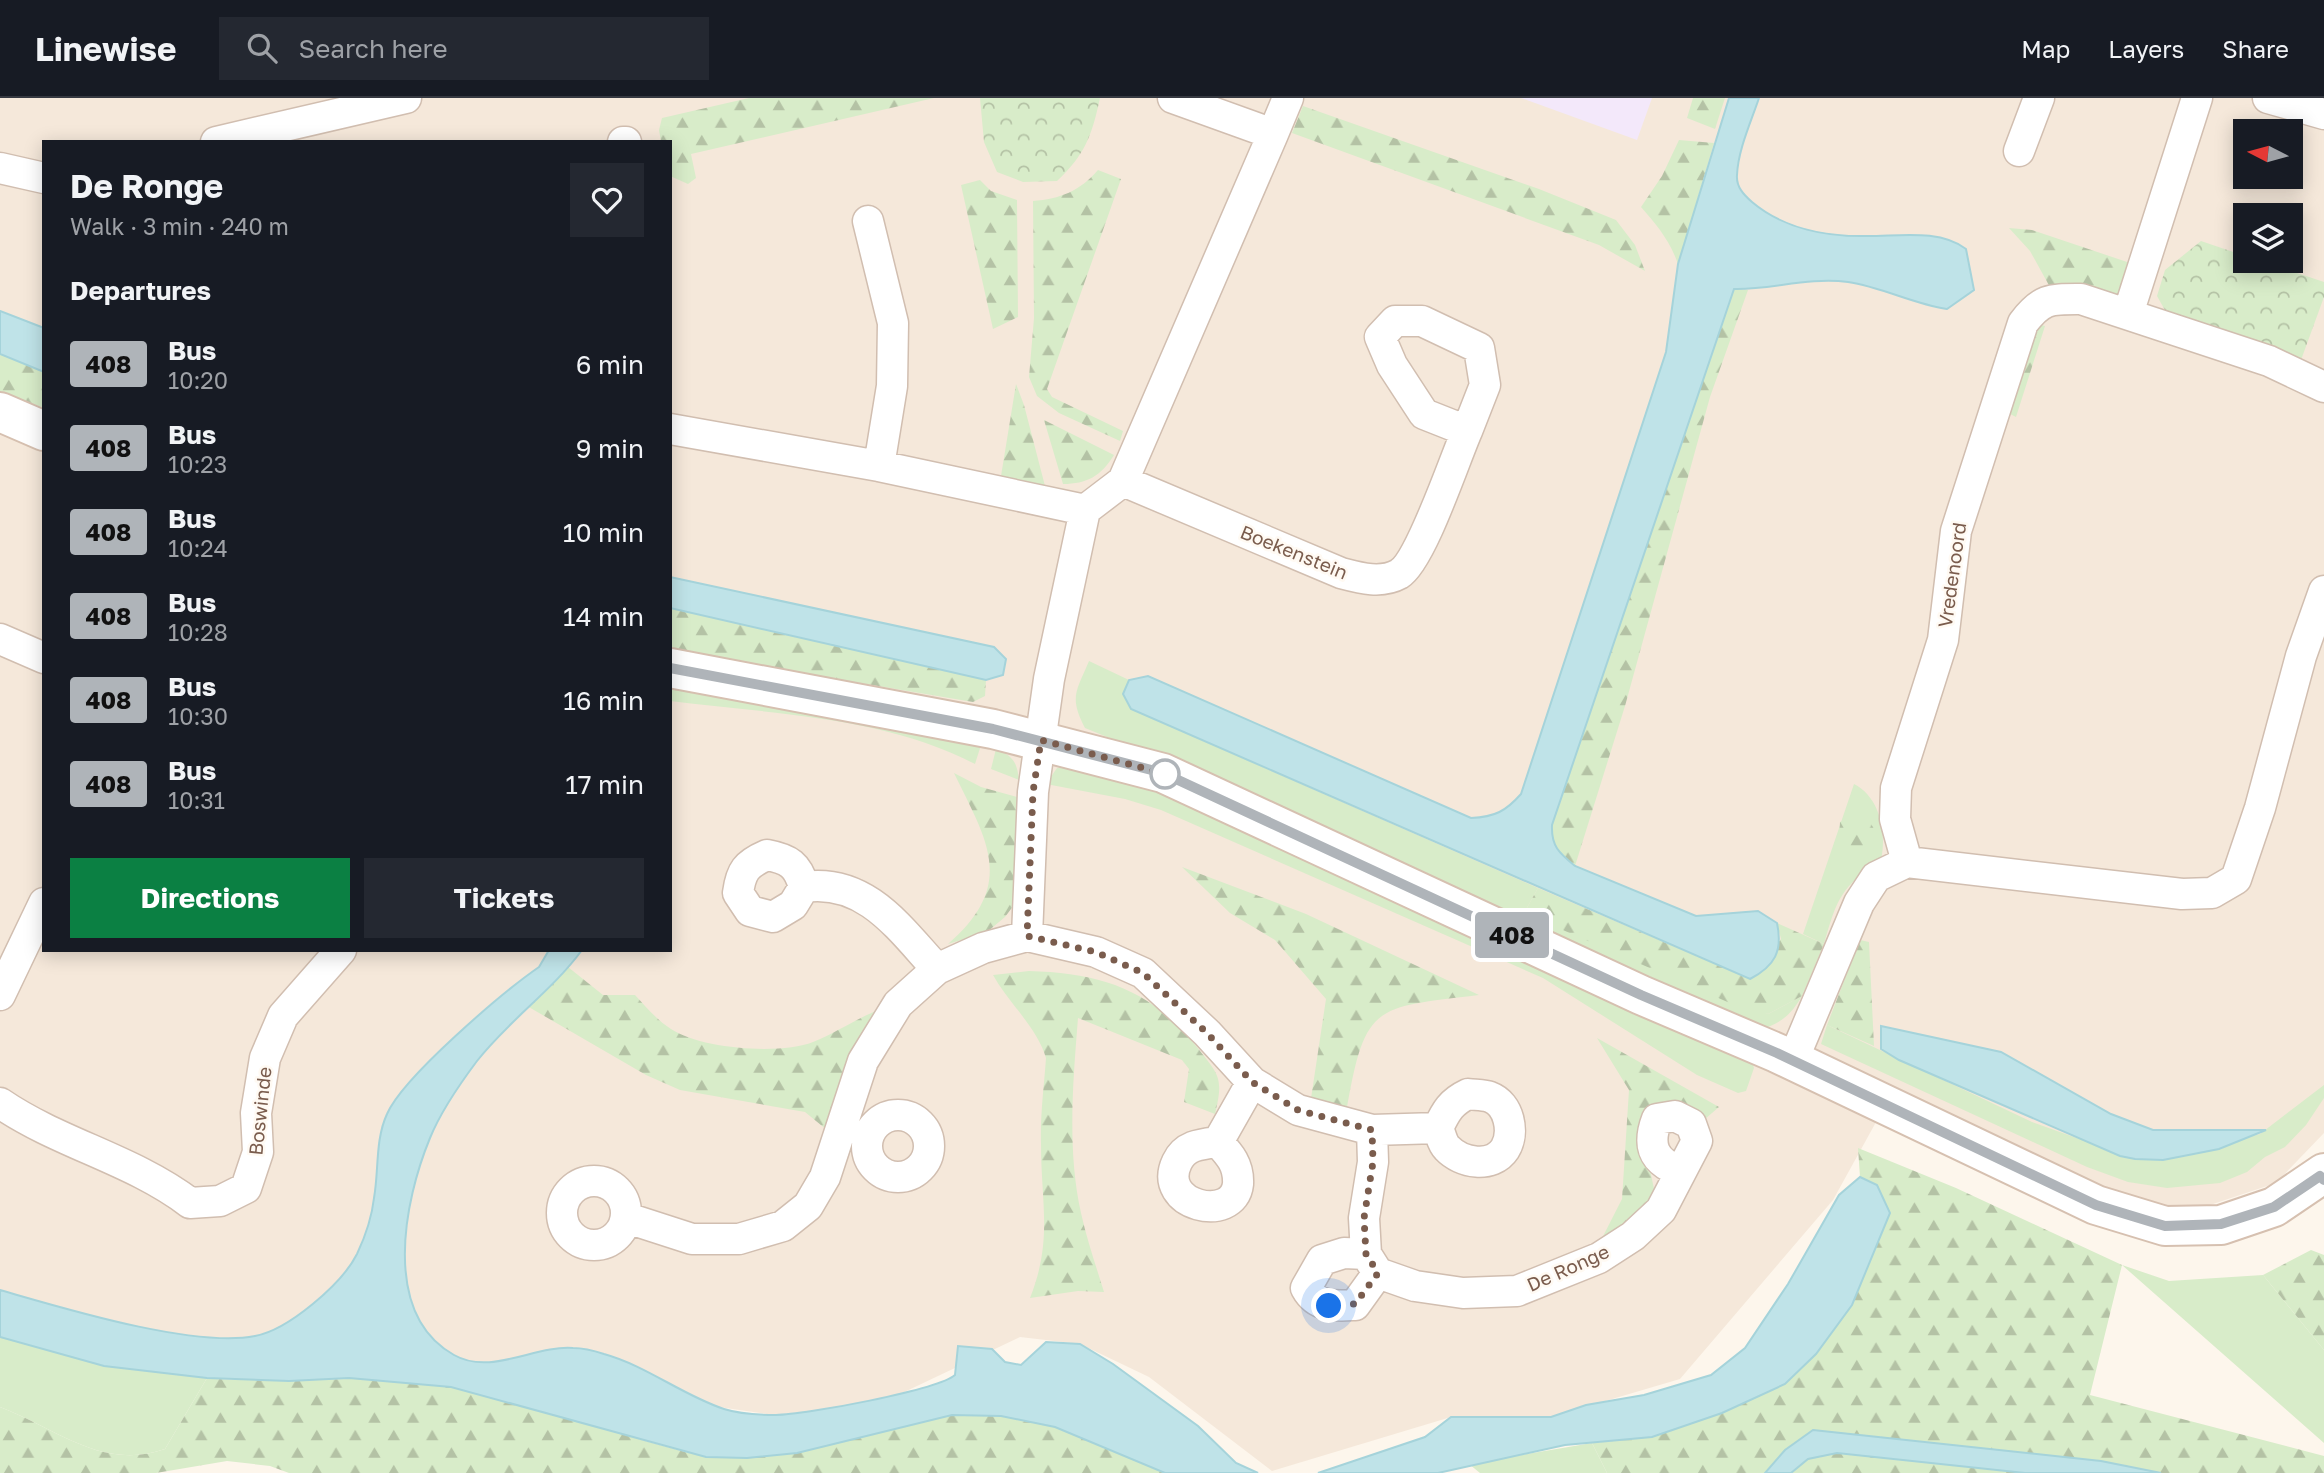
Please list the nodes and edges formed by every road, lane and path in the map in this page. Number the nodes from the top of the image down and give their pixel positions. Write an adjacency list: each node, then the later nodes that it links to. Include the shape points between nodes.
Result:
1 (406, 98): 9 (street)
2 (1174, 98): 8 (street)
3 (1288, 98): 8 (street)
4 (2039, 98): 10 (street)
5 (2197, 98): 14 (street)
6 (2268, 98): 7 (street)
7 (2324, 114)
8 (1273, 134): 21 (street)
9 (225, 140)
10 (2019, 151)
11 (0, 168): 12 (street)
12 (42, 178)
13 (868, 221): 20 (street, via 893,323 892,386)
14 (2128, 314): 15 (street, Vredenoord, via 2269,361); 28 (street, Vredenoord, via 2081,299 2050,299 2034,307 2023,323 1956,531 1943,640 1896,788 1895,819)
15 (2324, 387)
16 (0, 412): 18 (street)
17 (672, 429): 20 (street)
18 (42, 430)
19 (1466, 431): 21 (street, Boekenstein, via 1417,551 1400,573 1374,581 1341,573)
20 (879, 466): 22 (street)
21 (1123, 481): 22 (street)
22 (1085, 509): 27 (street, via 1049,679)
23 (2324, 591): 28 (street, via 2236,879 2213,893 2182,894)
24 (0, 639): 25 (street)
25 (42, 657)
26 (672, 668): 27 (street)
27 (1041, 740): 31 (street, via 1033,792); 35 (street, via 1169,776 1641,995)
28 (1907, 862): 35 (street, via 1876,877 1858,902)
29 (804, 887): 33 (street, via 823,884 852,890 888,916)
30 (42, 907): 34 (street)
31 (1027, 936): 33 (street, via 983,948); 36 (street, via 1096,952 1143,973)
32 (339, 952): 37 (street, Boswinde, via 283,1016 265,1058 256,1113 258,1152 246,1188 220,1201 190,1203 160,1181 31,1124)
33 (937, 969): 43 (street, via 898,1004 863,1061 857,1127 808,1206 783,1226 738,1239 692,1239)
34 (0, 995)
35 (1793, 1060): 42 (street, via 2096,1205 2165,1226 2221,1224 2274,1207)
36 (1252, 1082): 39 (street, via 1298,1110); 40 (street)
37 (0, 1103)
38 (1438, 1128): 39 (street)
39 (1372, 1130): 41 (street, De Ronge, via 1373,1162 1364,1218 1372,1264 1415,1286 1463,1293 1517,1290 1599,1258 1661,1210 1677,1184)
40 (1218, 1142)
41 (1679, 1171)
42 (2323, 1176)
43 (627, 1218)

